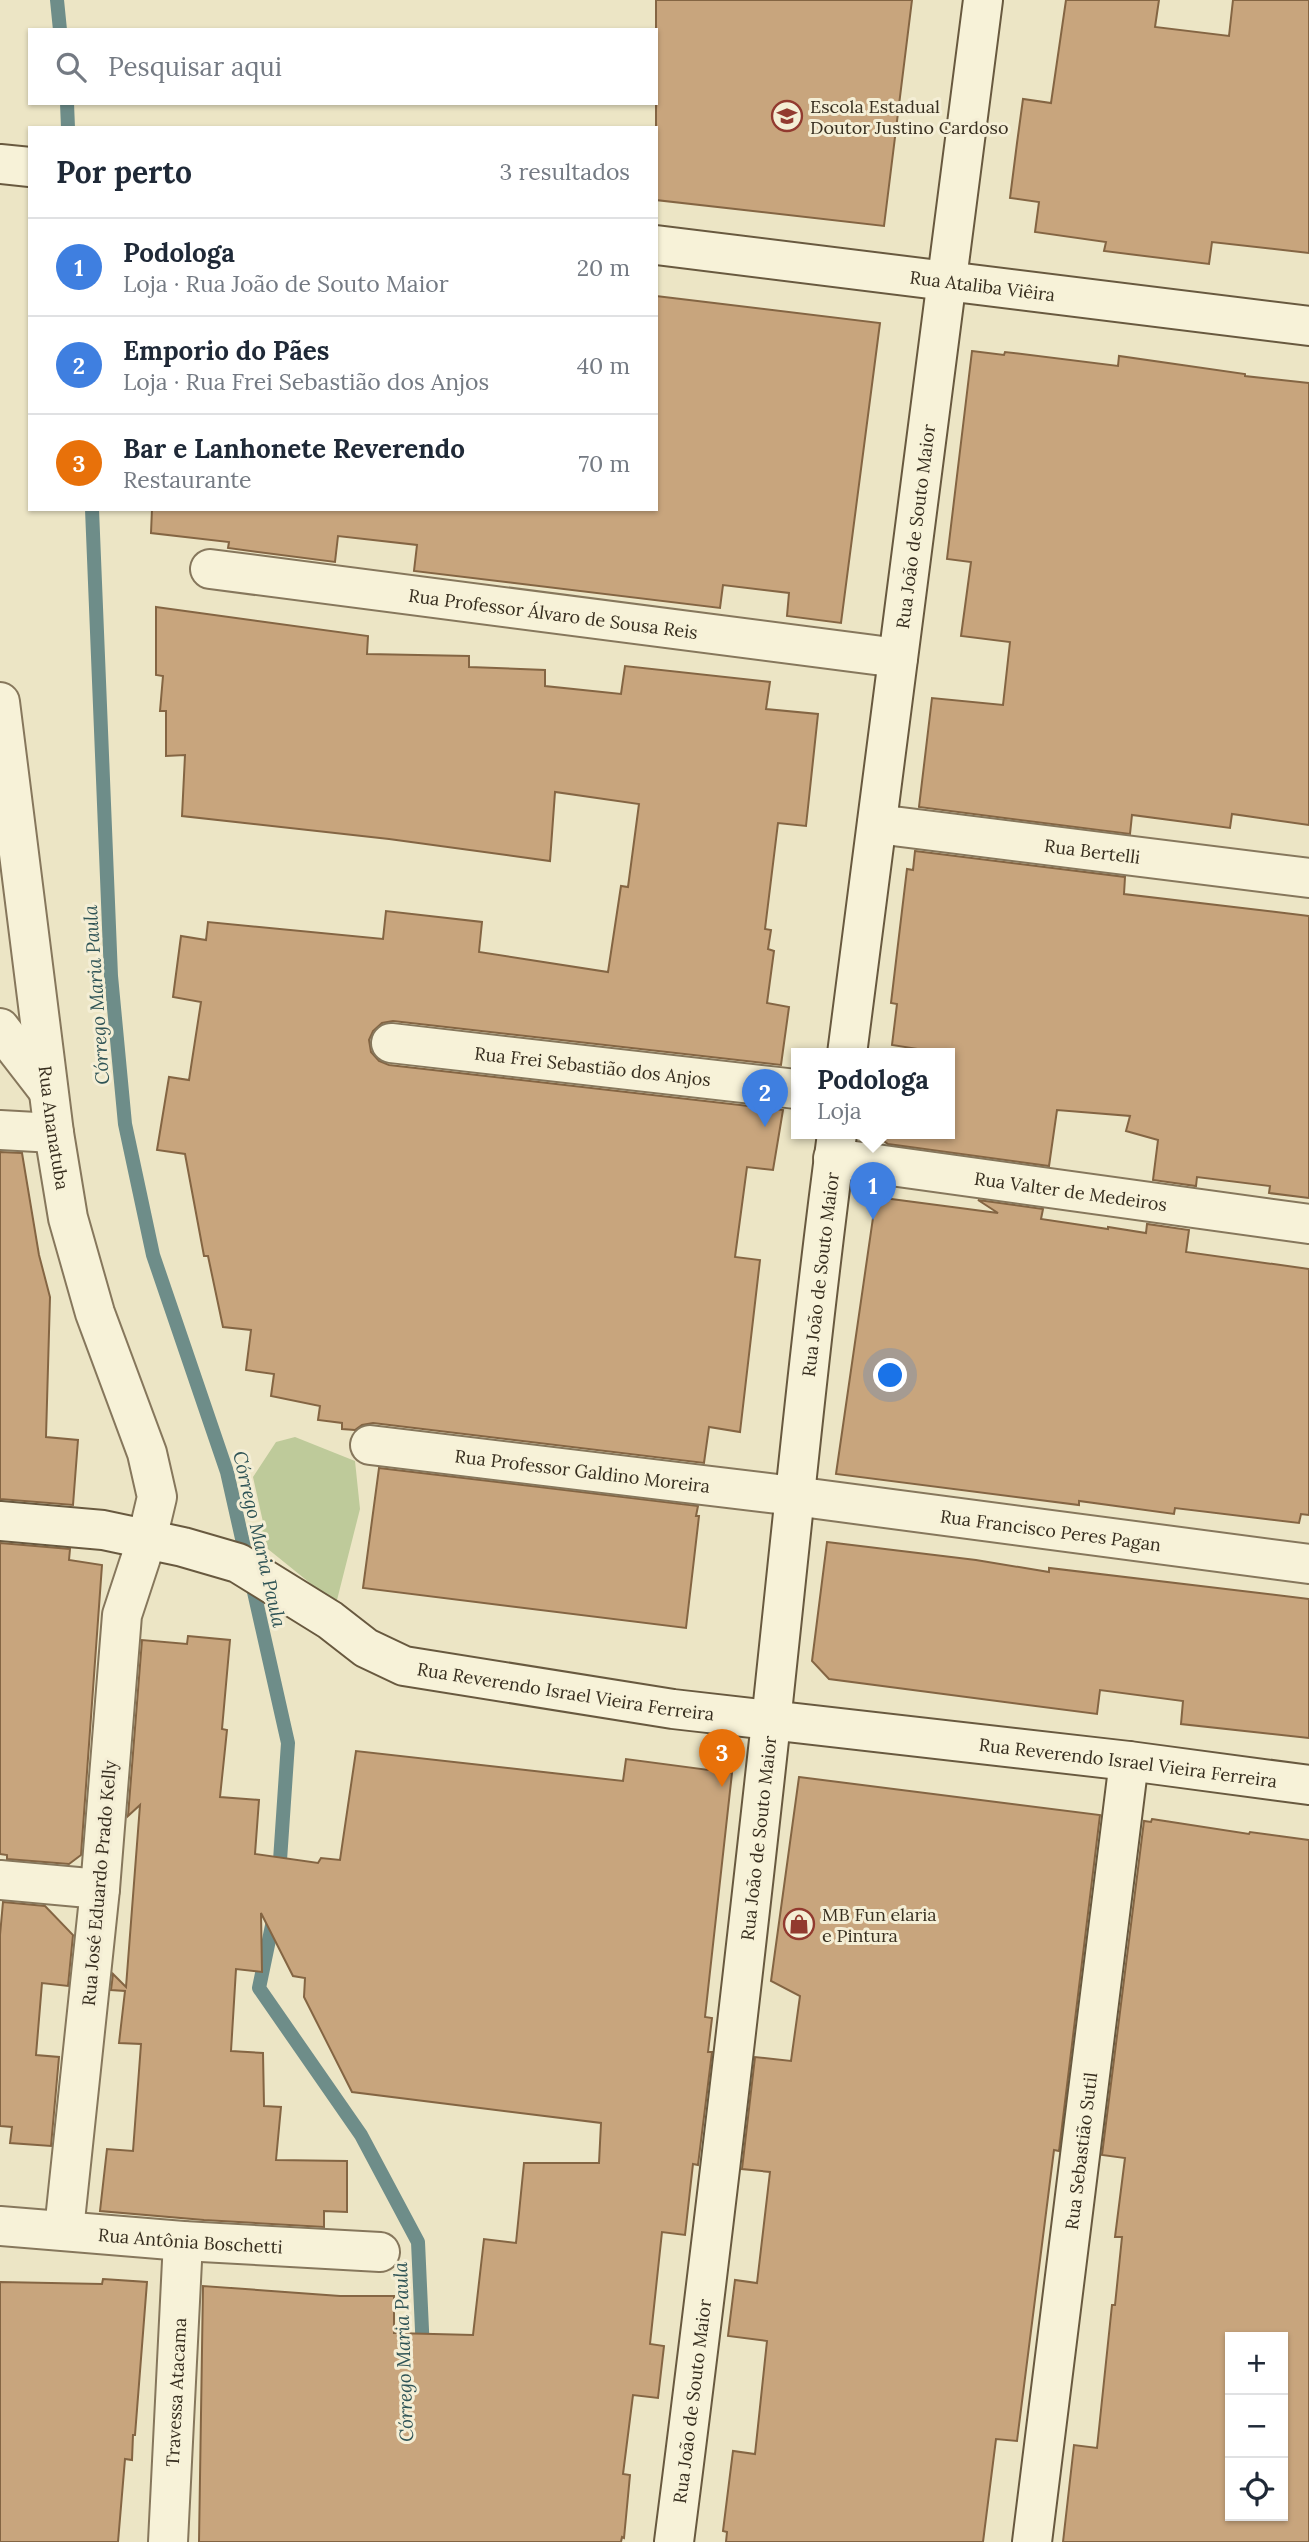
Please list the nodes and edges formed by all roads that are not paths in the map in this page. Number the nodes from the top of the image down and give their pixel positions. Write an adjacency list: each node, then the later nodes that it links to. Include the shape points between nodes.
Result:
1 (983, 0): 3 (street, Rua João de Souto Maior)
2 (658, 245): 3 (street, Rua Ataliba Viêira)
3 (947, 280): 4 (street, Rua Ataliba Viêira); 6 (street, Rua João de Souto Maior)
4 (1309, 326)
5 (210, 569): 6 (street, Rua Professor Álvaro de Sousa Reis)
6 (898, 658): 8 (street, Rua João de Souto Maior)
7 (0, 702): 14 (street, Rua Ananatuba)
8 (877, 824): 9 (street, Rua Bertelli); 12 (street, Rua João de Souto Maior)
9 (1309, 878)
10 (0, 1028): 14 (street)
11 (391, 1043): 13 (street, Rua Frei Sebastião dos Anjos)
12 (848, 1048)
13 (791, 1088)
14 (48, 1091): 16 (street, Rua Ananatuba)
15 (0, 1130): 16 (street)
16 (54, 1133): 22 (street, Rua Ananatuba, via 71,1230 95,1313 147,1453 157,1497)
17 (835, 1146): 18 (street, Rua Valter de Medeiros); 20 (street, Rua João de Souto Maior)
18 (1309, 1224)
19 (370, 1444): 20 (street, Rua Professor Galdino Moreira)
20 (794, 1496): 23 (street, Rua Francisco Peres Pagan); 24 (street, Rua João de Souto Maior)
21 (0, 1521): 22 (street, Rua Reverendo Israel Vieira Ferreira, via 103,1530)
22 (147, 1539): 24 (street, Rua Reverendo Israel Vieira Ferreira, via 238,1563 382,1658 404,1666); 28 (street, Rua José Eduardo Prado Kelly, via 122,1615)
23 (1309, 1564)
24 (771, 1720): 25 (street, Rua Reverendo Israel Vieira Ferreira); 34 (street, Rua João de Souto Maior)
25 (1129, 1761): 26 (street, Rua Reverendo Israel Vieira Ferreira); 35 (street, Rua Sebastião Sutil)
26 (1309, 1785)
27 (0, 1880): 28 (street)
28 (100, 1889): 30 (street, Rua José Eduardo Prado Kelly)
29 (0, 2226): 30 (street, Rua Antônia Boschetti)
30 (64, 2231): 31 (street, Rua Antônia Boschetti)
31 (183, 2241): 32 (street, Rua Antônia Boschetti); 33 (street, Travessa Atacama)
32 (380, 2252)
33 (168, 2542)
34 (674, 2542)
35 (1032, 2542)

